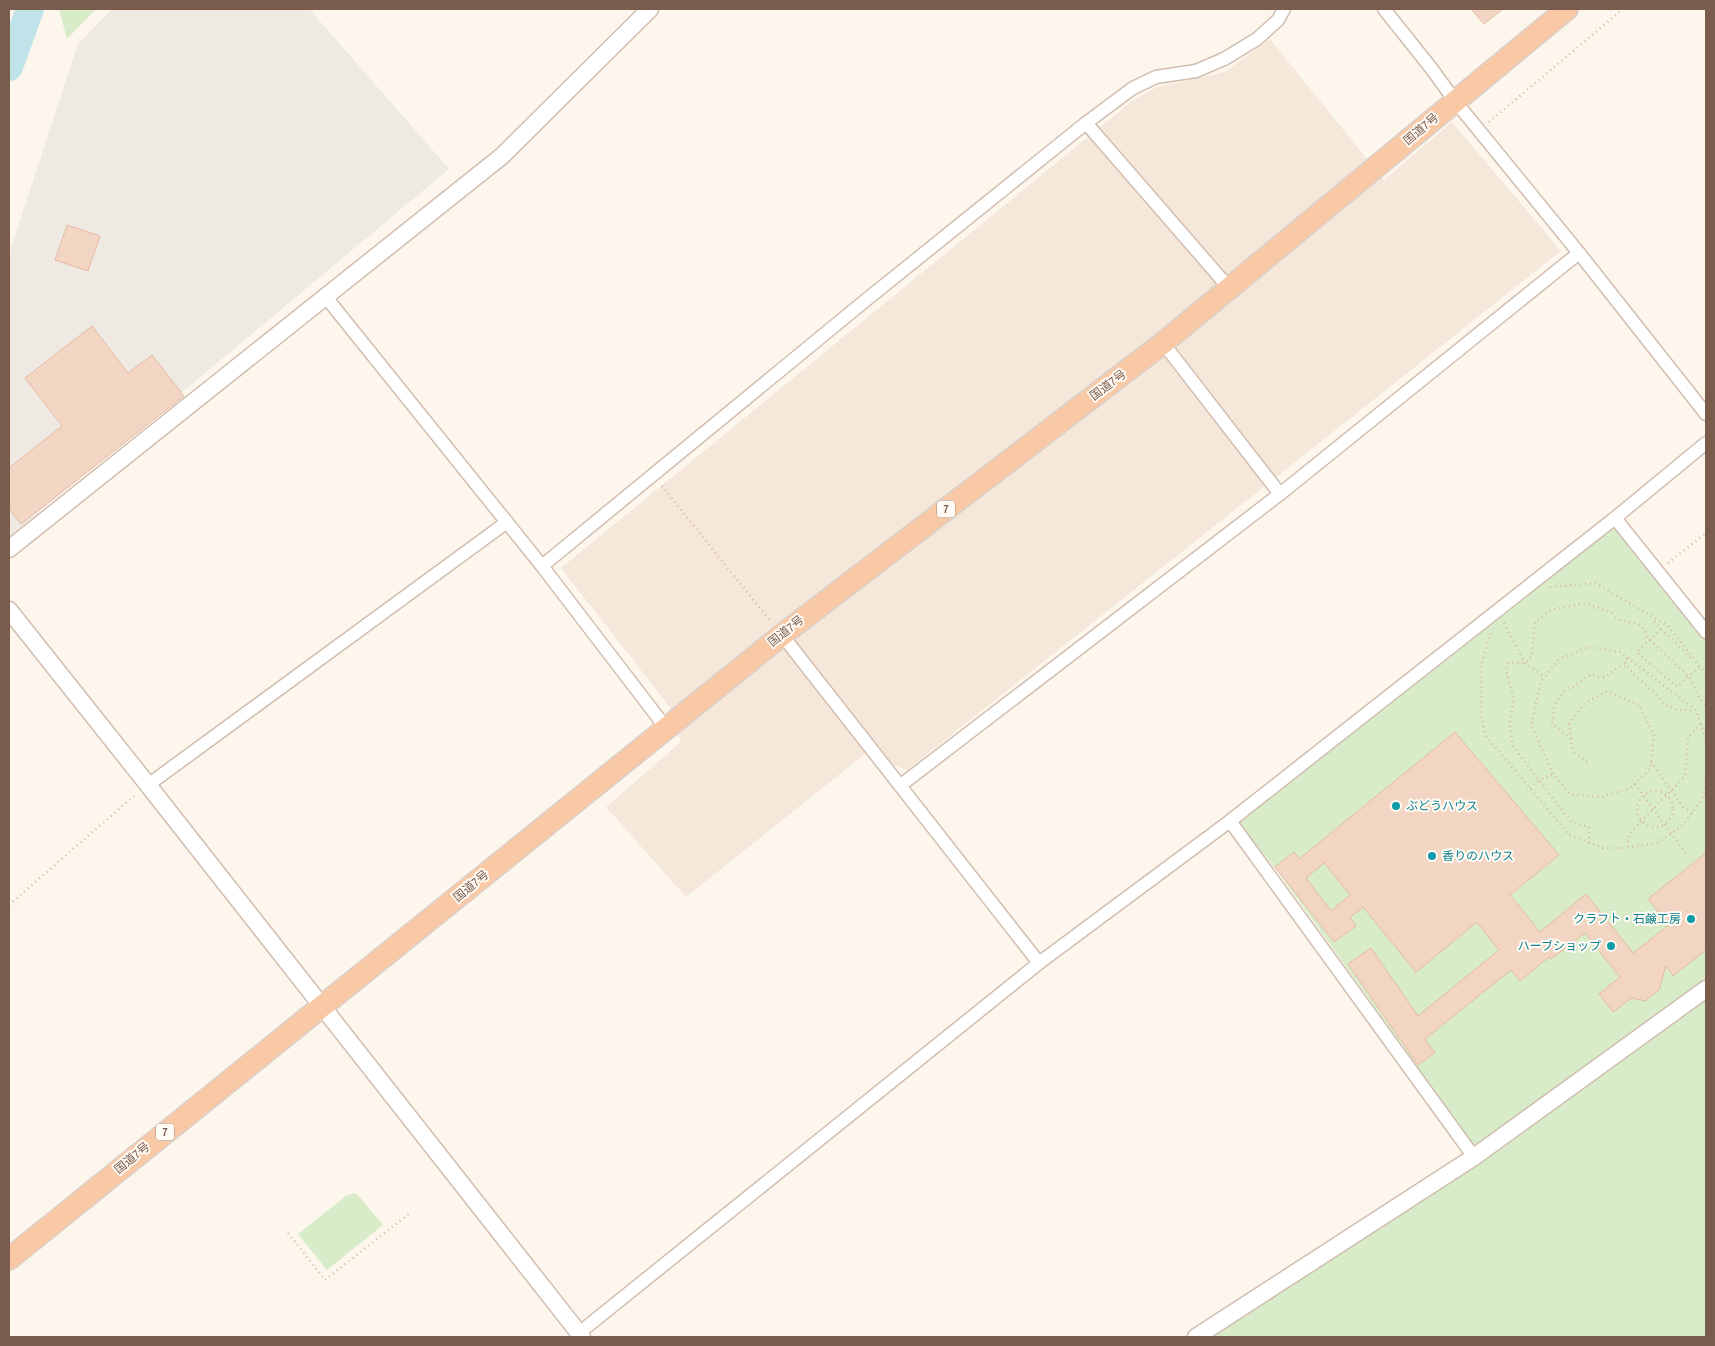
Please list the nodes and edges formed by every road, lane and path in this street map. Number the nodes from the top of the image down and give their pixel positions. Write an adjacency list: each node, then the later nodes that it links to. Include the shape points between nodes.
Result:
1 (650, 9): 11 (street, via 502,156)
2 (1284, 9): 7 (street, via 1278,20 1257,39 1224,60 1196,71 1156,77 1133,88)
3 (1384, 9): 6 (street)
4 (1567, 9): 6 (highway, 国道7号 / 7)
5 (1624, 9): 8 (path)
6 (1455, 101): 8 (street); 10 (highway, 国道7号 / 7)
7 (1086, 124): 10 (street); 15 (street)
8 (1479, 130): 9 (street)
9 (1579, 253): 13 (street); 16 (street)
10 (1230, 289): 12 (highway, 国道7号 / 7)
11 (325, 296): 18 (street); 20 (street)
12 (1163, 343): 16 (street); 30 (highway, 国道7号 / 7)
13 (1706, 414)
14 (1706, 443): 17 (street)
15 (654, 475): 21 (street); 30 (path)
16 (1280, 494): 52 (street)
17 (1615, 518): 22 (street); 58 (street)
18 (507, 522): 21 (street); 50 (street)
19 (1706, 533): 22 (path)
20 (9, 549)
21 (542, 566): 42 (street)
22 (1658, 571): 29 (street)
23 (1543, 591): 35 (path, via 1552,587 1595,584 1668,626)
24 (9, 610): 50 (street)
25 (1501, 618): 33 (path)
26 (1654, 622): 27 (path)
27 (1661, 629): 31 (path); 35 (path)
28 (1491, 632): 53 (path, via 1481,665 1481,715 1486,736)
29 (1706, 632)
30 (782, 634): 42 (highway, 国道7号 / 7); 52 (street)
31 (1650, 639): 33 (path, via 1638,624 1620,620 1612,613 1585,603 1551,610 1535,622 1532,656); 38 (path); 38 (path, via 1637,652 1677,688)
32 (1627, 658): 34 (path); 37 (path, via 1620,652 1589,647 1559,659); 40 (path)
33 (1525, 663): 37 (path); 49 (path, via 1508,663 1506,670 1514,700 1510,721 1512,746)
34 (1627, 666): 40 (path, via 1665,706); 43 (path, via 1618,667 1606,677 1591,674 1563,693 1555,704 1552,724)
35 (1700, 666): 36 (path); 38 (path)
36 (1706, 674)
37 (1545, 677): 47 (path, via 1531,725)
38 (1688, 677): 39 (path)
39 (1706, 706)
40 (1696, 710): 41 (path)
41 (1701, 724): 44 (path); 54 (path, via 1688,737 1685,776)
42 (666, 728): 67 (highway, 国道7号 / 7)
43 (1571, 739): 45 (path, via 1573,751); 46 (path, via 1569,724 1585,703 1607,691 1639,705 1654,736)
44 (1706, 740)
45 (1587, 762)
46 (1651, 762): 51 (path, via 1650,769); 54 (path)
47 (1552, 774): 49 (path); 51 (path, via 1570,794 1600,797 1629,789)
48 (1706, 776): 57 (path, via 1704,796)
49 (1539, 780): 53 (path); 61 (path, via 1572,823 1589,827)
50 (148, 784): 64 (path); 67 (street)
51 (1634, 784): 56 (path)
52 (901, 785): 65 (street)
53 (1530, 788): 61 (path, via 1569,835)
54 (1671, 792): 55 (path); 57 (path, via 1682,807)
55 (1667, 796): 56 (path); 59 (path, via 1663,792 1651,791 1641,797 1637,814); 59 (path, via 1672,801 1673,814 1666,824 1655,827)
56 (1654, 810): 59 (path); 60 (path)
57 (1692, 813): 60 (path)
58 (1230, 821): 65 (street); 68 (street)
59 (1642, 821): 62 (path, via 1629,834)
60 (1671, 834): 62 (path, via 1657,843); 63 (path)
61 (1589, 843): 62 (path, via 1603,848)
62 (1628, 847)
63 (1686, 855)
64 (9, 905)
65 (1038, 963): 72 (street)
66 (1706, 989): 68 (street)
67 (322, 1006): 71 (highway, 国道7号 / 7); 72 (street)
68 (1474, 1157): 73 (street)
69 (410, 1213): 70 (path, via 325,1280)
70 (288, 1233)
71 (9, 1259)
72 (580, 1335)
73 (1196, 1337)

